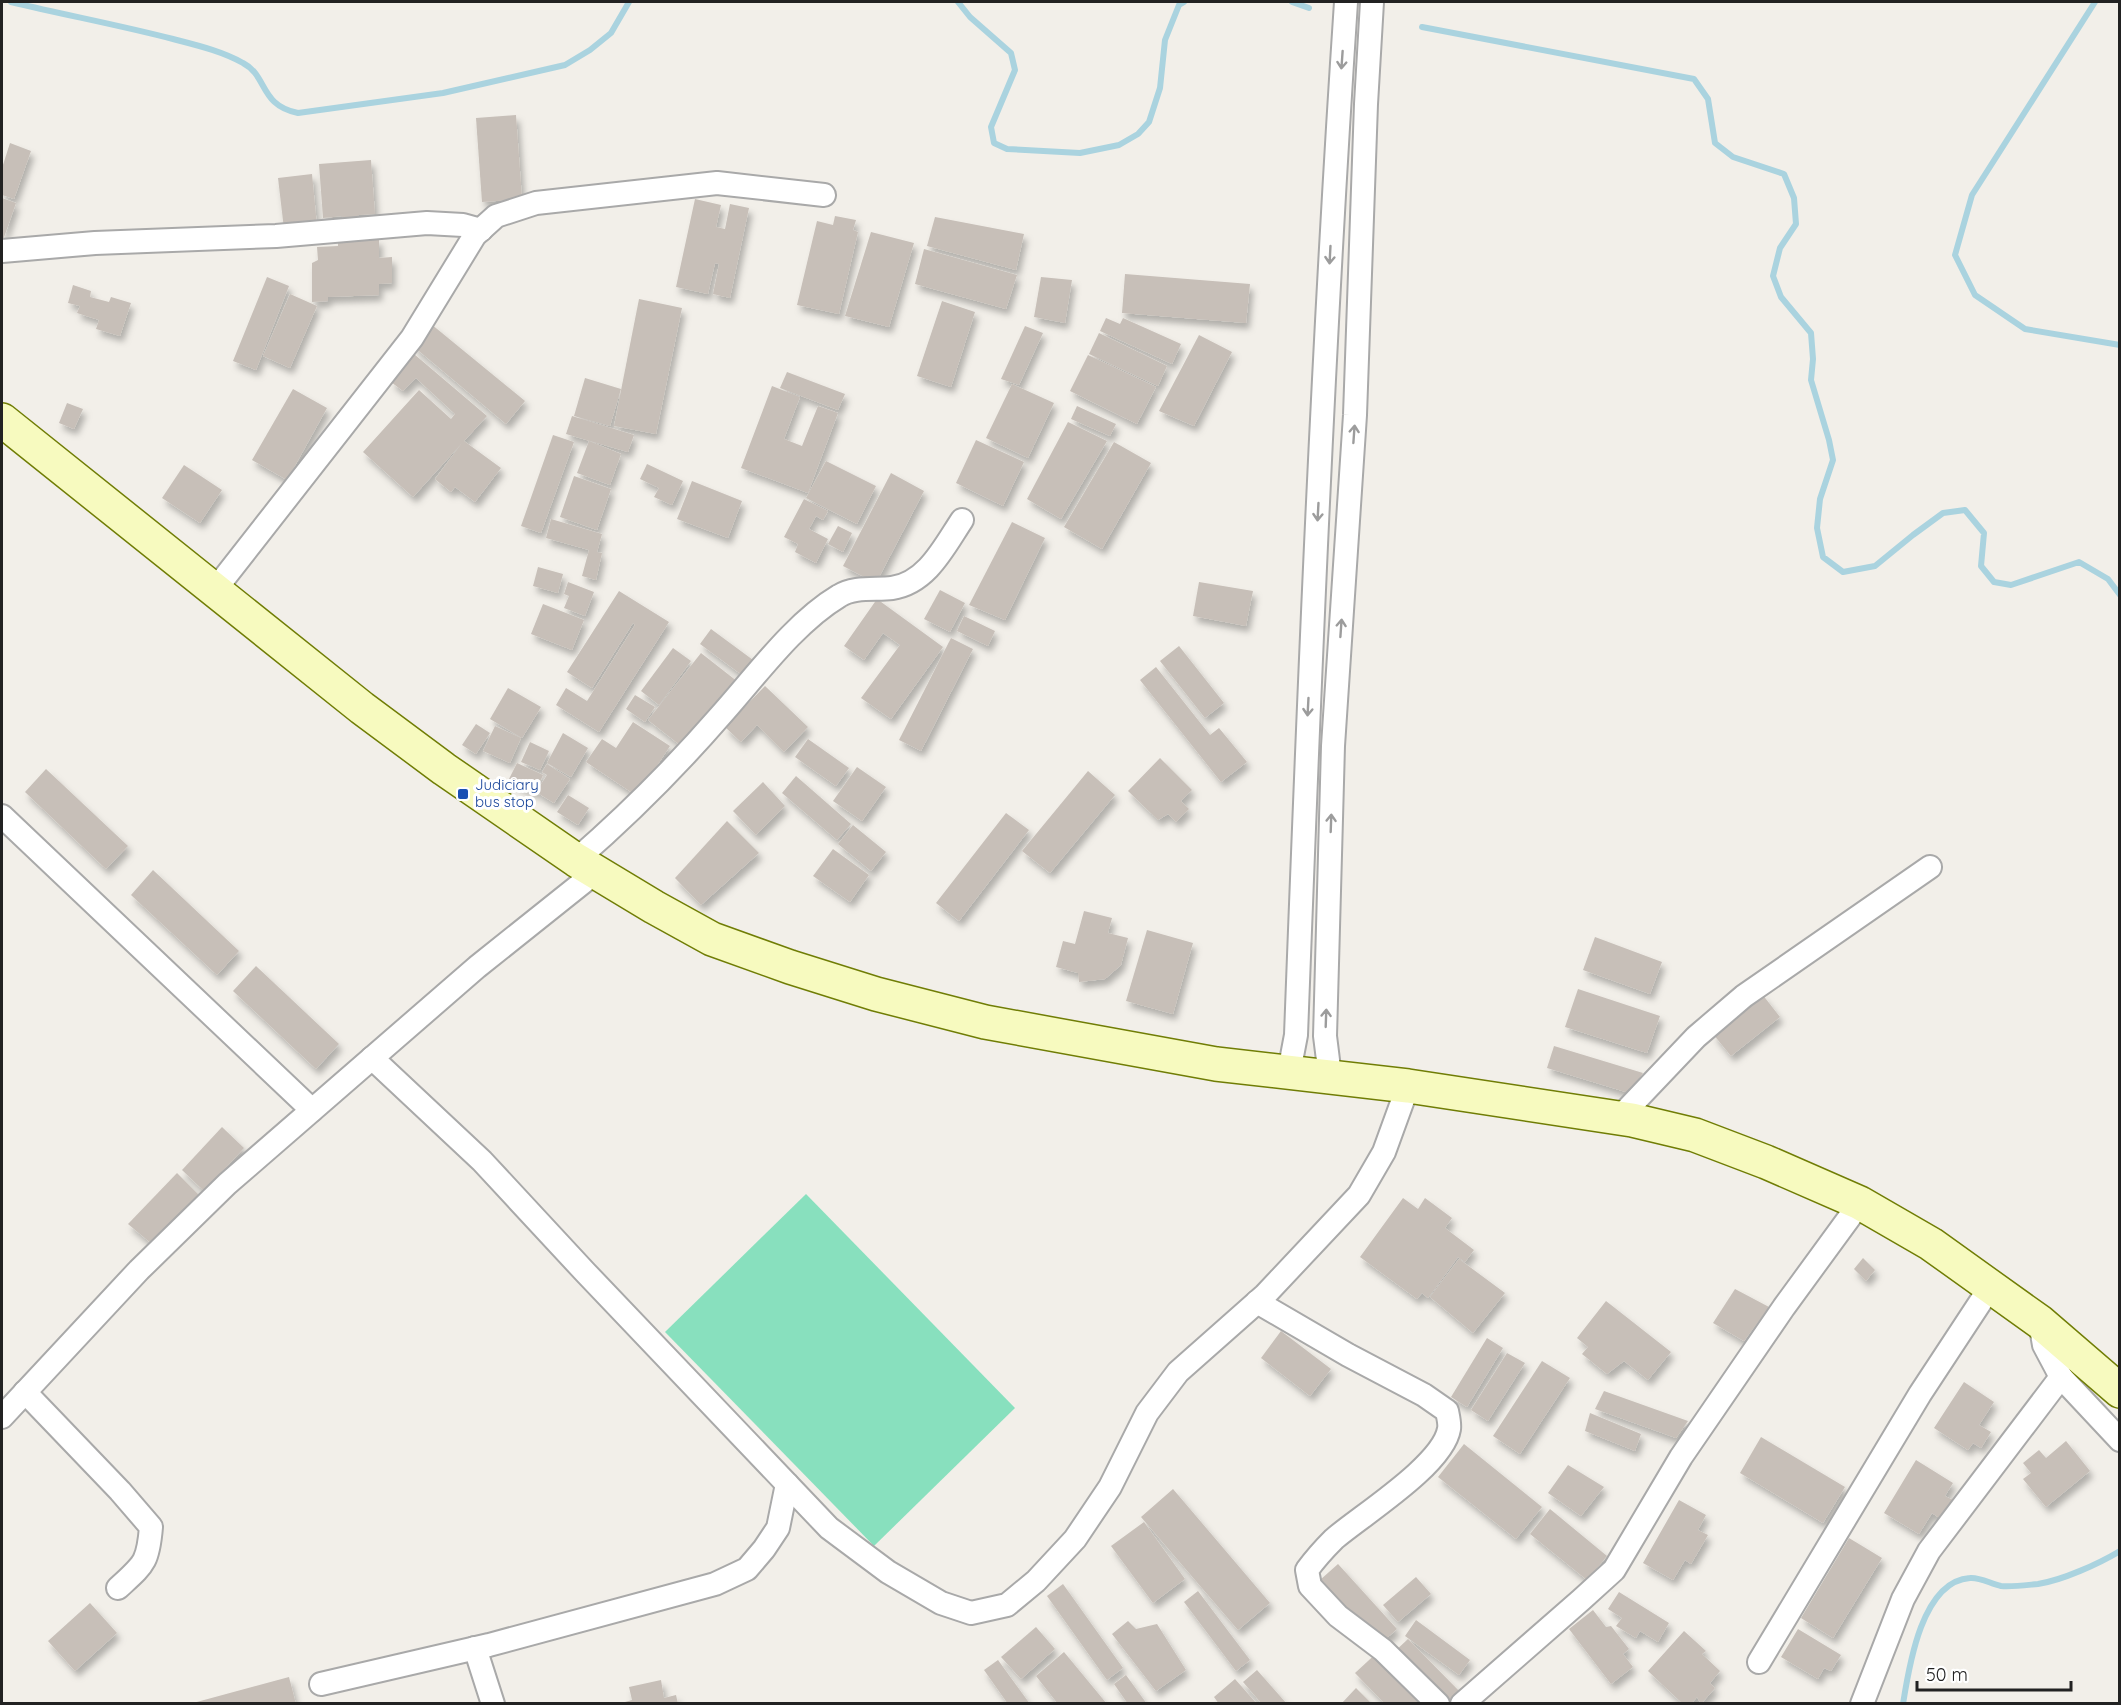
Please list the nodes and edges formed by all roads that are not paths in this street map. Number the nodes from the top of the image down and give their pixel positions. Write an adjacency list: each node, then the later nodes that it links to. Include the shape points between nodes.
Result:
1 (1346, 2): 13 (street, one-way to 13, via 1334,181 1296,1035)
2 (1372, 2): 14 (street, one-way to 2, via 1325,1036 1333,746 1355,415)
3 (824, 195): 4 (street, via 717,183 536,203 496,216)
4 (481, 230): 5 (street, via 427,223 276,236); 8 (street, via 412,338)
5 (2, 250)
6 (2, 420): 8 (main road)
7 (962, 520): 10 (street, via 924,573 909,583 842,594 814,613 625,818)
8 (214, 591): 10 (main road, via 444,769)
9 (2, 816): 16 (street)
10 (586, 866): 12 (street); 13 (main road, via 712,939 876,994 985,1022 1216,1064)
11 (1930, 867): 17 (street, via 1744,996 1696,1037)
12 (372, 1058): 16 (street); 27 (street, via 482,1161)
13 (1289, 1072): 14 (main road)
14 (1330, 1076): 15 (main road)
15 (1408, 1086): 17 (main road); 20 (street, via 1384,1152 1359,1195)
16 (312, 1110): 24 (street, via 139,1270)
17 (1619, 1118): 18 (main road, via 1695,1136)
18 (1860, 1203): 19 (main road, via 1931,1244); 34 (street, via 1681,1457 1614,1570)
19 (1991, 1287): 21 (main road); 30 (street, via 1920,1394)
20 (1257, 1302): 27 (street, via 1178,1372 1147,1413 1110,1488 1075,1539 1007,1605 971,1612 941,1603 888,1572 829,1528); 33 (street, via 1447,1411 1449,1429 1437,1453 1412,1479 1335,1539 1307,1570 1310,1587 1338,1616 1383,1650)
21 (2040, 1322): 22 (street, via 2044,1346); 23 (main road)
22 (2061, 1377): 26 (street); 35 (street, via 1929,1551 1903,1599)
23 (2120, 1391)
24 (25, 1392): 25 (street); 28 (street, via 151,1527 149,1554)
25 (2, 1417)
26 (2120, 1440)
27 (787, 1484): 29 (street, via 778,1528 747,1569 715,1584)
28 (118, 1588)
29 (475, 1648): 31 (street); 32 (street)
30 (1759, 1662)
31 (321, 1684)
32 (493, 1704)
33 (1438, 1704)
34 (1462, 1704)
35 (1862, 1704)

